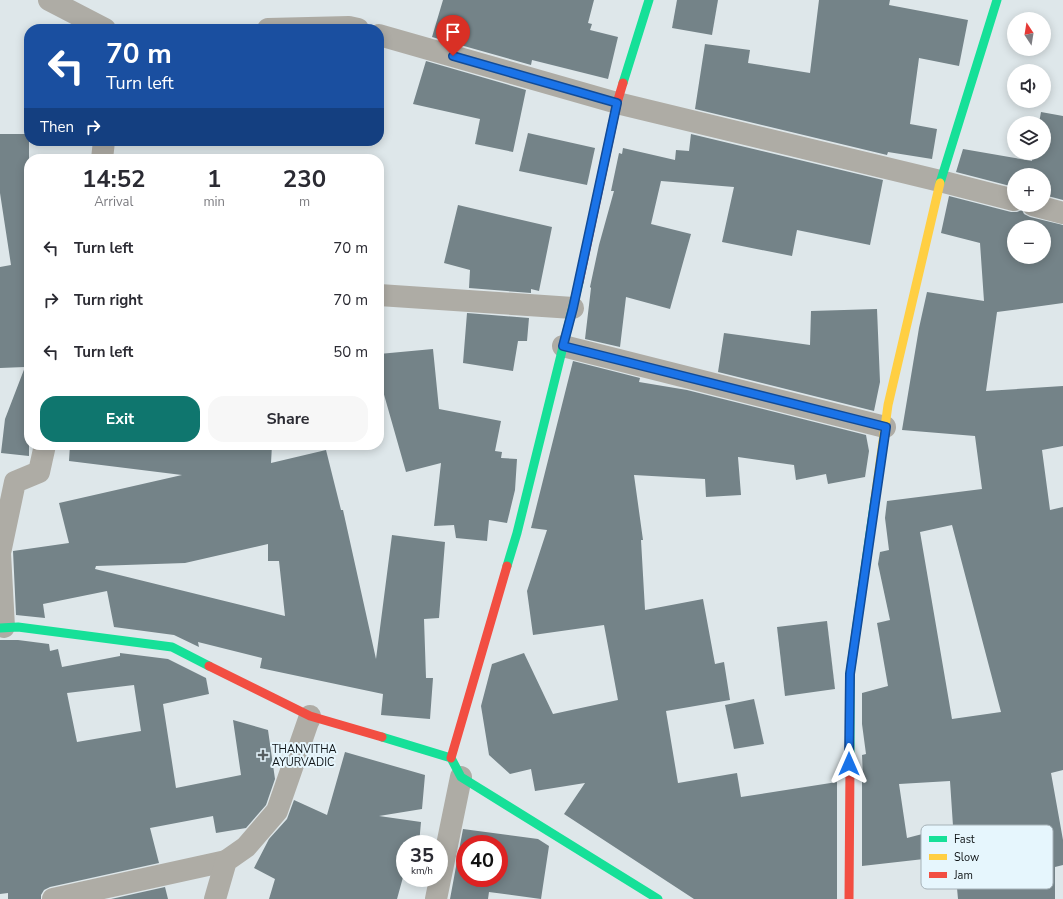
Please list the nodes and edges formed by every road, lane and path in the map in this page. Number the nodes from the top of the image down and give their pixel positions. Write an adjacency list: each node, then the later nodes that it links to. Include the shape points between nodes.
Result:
1 (49, 0): 4 (street)
2 (649, 0): 6 (street)
3 (996, 0): 7 (street)
4 (95, 24)
5 (384, 36): 6 (street)
6 (617, 103): 7 (street); 12 (street)
7 (940, 180): 8 (street); 14 (street, via 888,405)
8 (1007, 198)
9 (1051, 210): 10 (street)
10 (1063, 213)
11 (384, 295): 12 (street)
12 (573, 308): 13 (street)
13 (563, 346): 14 (street); 18 (street, via 517,534)
14 (886, 427): 25 (street, via 850,674)
15 (44, 450): 16 (street, via 39,472 15,482 0,553)
16 (2, 628): 17 (street, via 18,627 172,646)
17 (309, 718): 18 (street); 20 (street, via 277,810 246,847)
18 (451, 758): 19 (street)
19 (461, 777): 23 (street); 24 (street)
20 (226, 860): 21 (street); 22 (street)
21 (53, 899)
22 (215, 899)
23 (436, 899)
24 (658, 899)
25 (849, 899)

